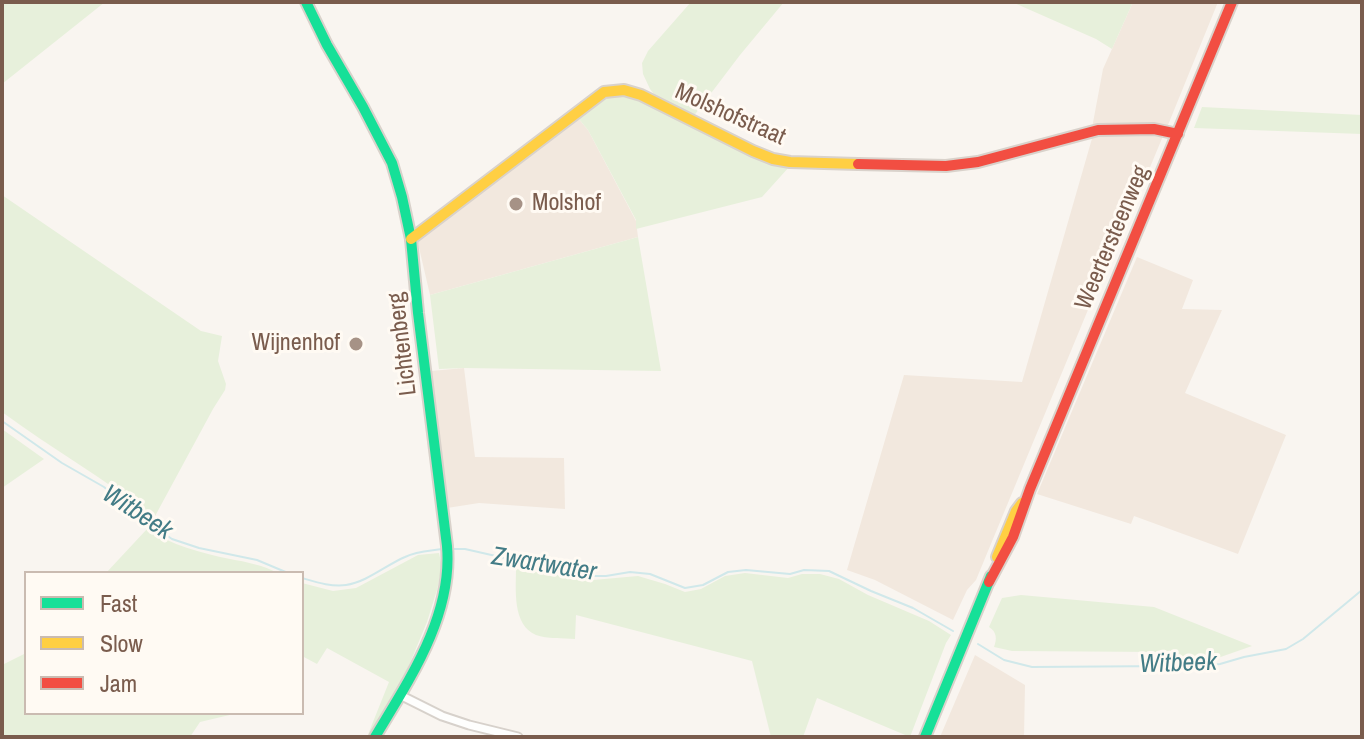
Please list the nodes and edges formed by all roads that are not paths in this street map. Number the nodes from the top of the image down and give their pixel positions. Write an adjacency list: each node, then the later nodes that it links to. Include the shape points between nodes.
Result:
1 (306, 2): 4 (street, Lichtenberg, via 392,163)
2 (1232, 2): 3 (street, Weertersteenweg)
3 (1178, 134): 4 (street, Molshofstraat, via 1098,130 946,166 790,162 753,151 641,95 604,92); 8 (street, Weertersteenweg, via 1010,546 989,582)
4 (411, 239): 5 (street, Lichtenberg, via 449,561 440,608)
5 (400, 695): 6 (street, Lichtenberg); 7 (street, via 442,716)
6 (375, 737)
7 (518, 737)
8 (925, 737)

